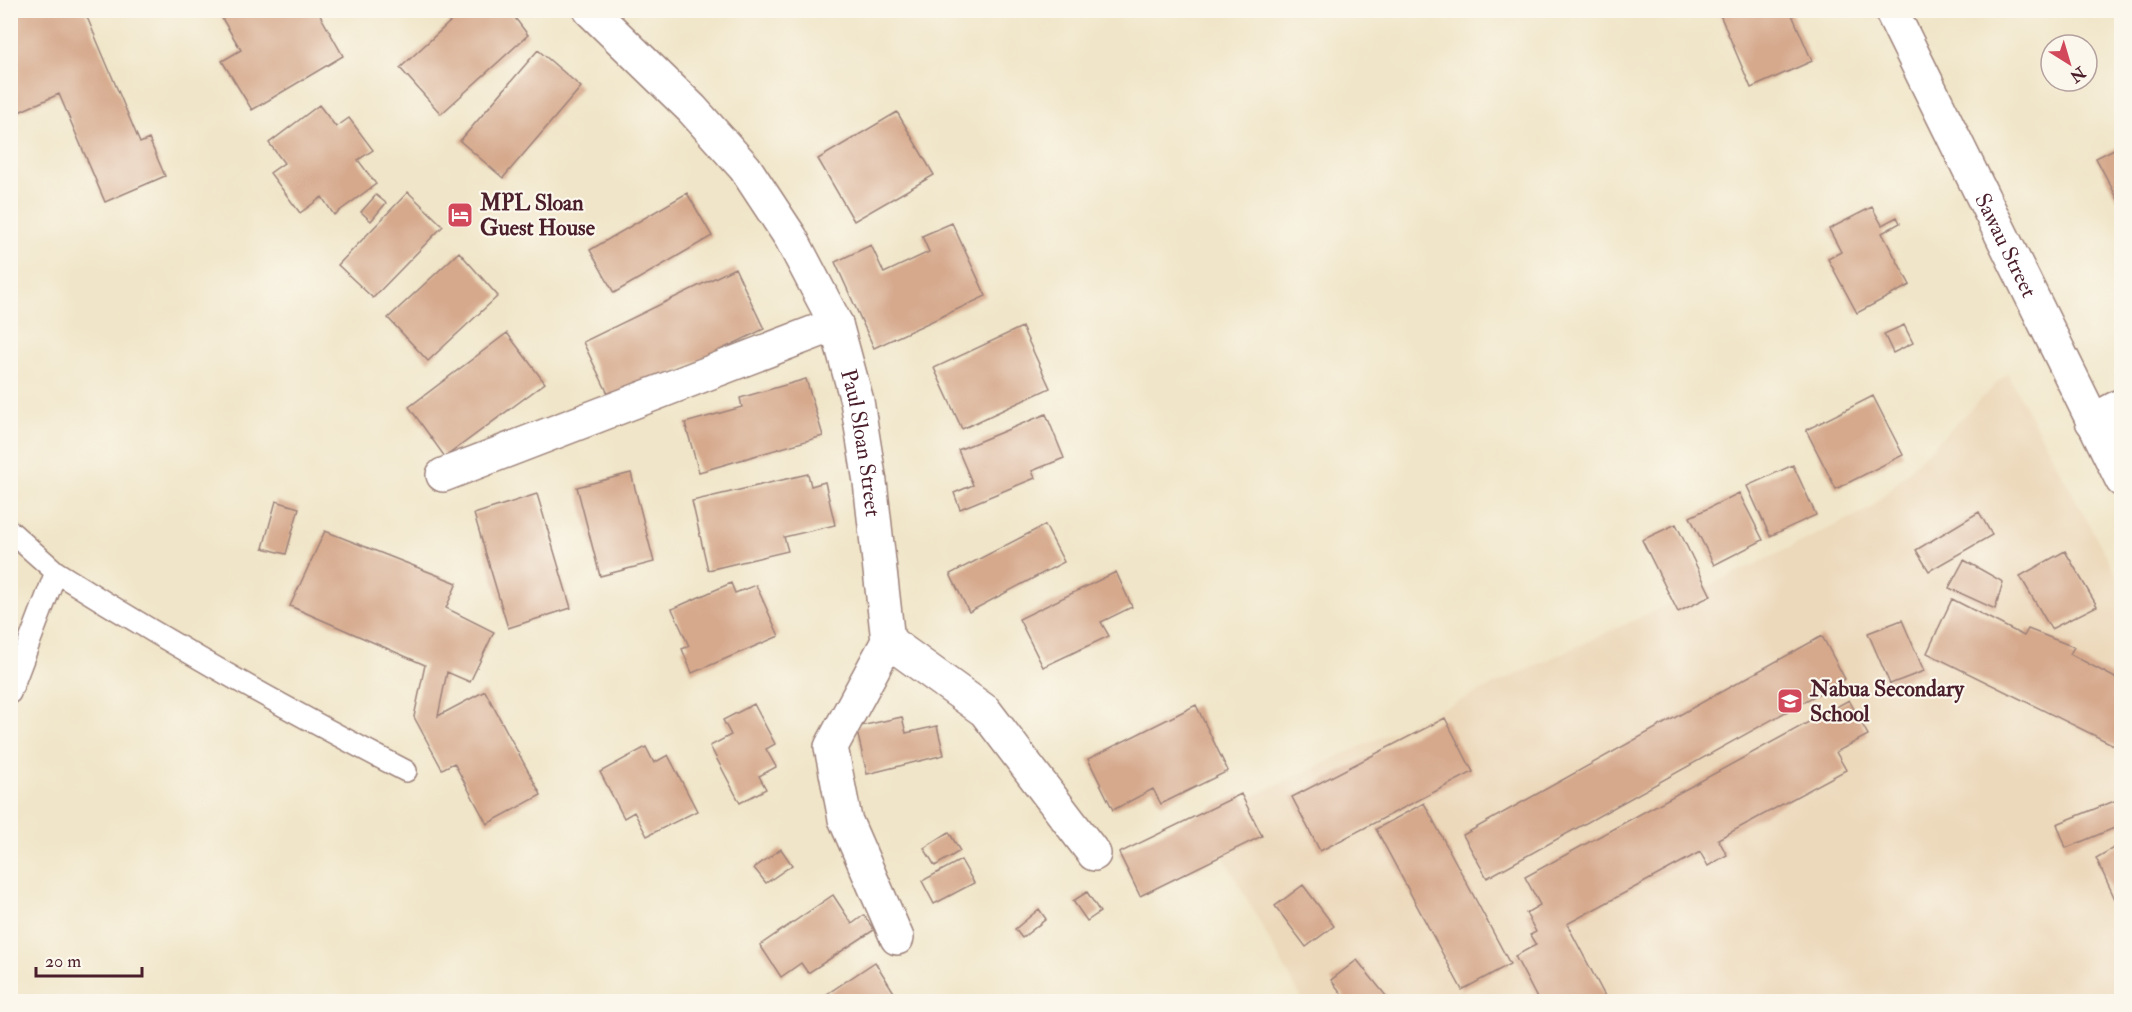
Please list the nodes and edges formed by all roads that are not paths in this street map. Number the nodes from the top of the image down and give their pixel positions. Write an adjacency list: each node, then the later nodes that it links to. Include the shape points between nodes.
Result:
1 (590, 10): 3 (street, Paul Sloan Street, via 692,109 745,168 791,238)
2 (1891, 10): 5 (street, Sawau Street)
3 (836, 324): 6 (street); 10 (street, Paul Sloan Street, via 857,401)
4 (2121, 405): 5 (street)
5 (2092, 421): 7 (street, Sawau Street)
6 (443, 475)
7 (2121, 480)
8 (10, 531): 9 (lane)
9 (56, 572): 11 (lane); 12 (lane, via 279,706)
10 (888, 641): 13 (street, via 985,711); 14 (street, via 831,747 845,819)
11 (10, 693)
12 (406, 771)
13 (1094, 854)
14 (897, 938)

